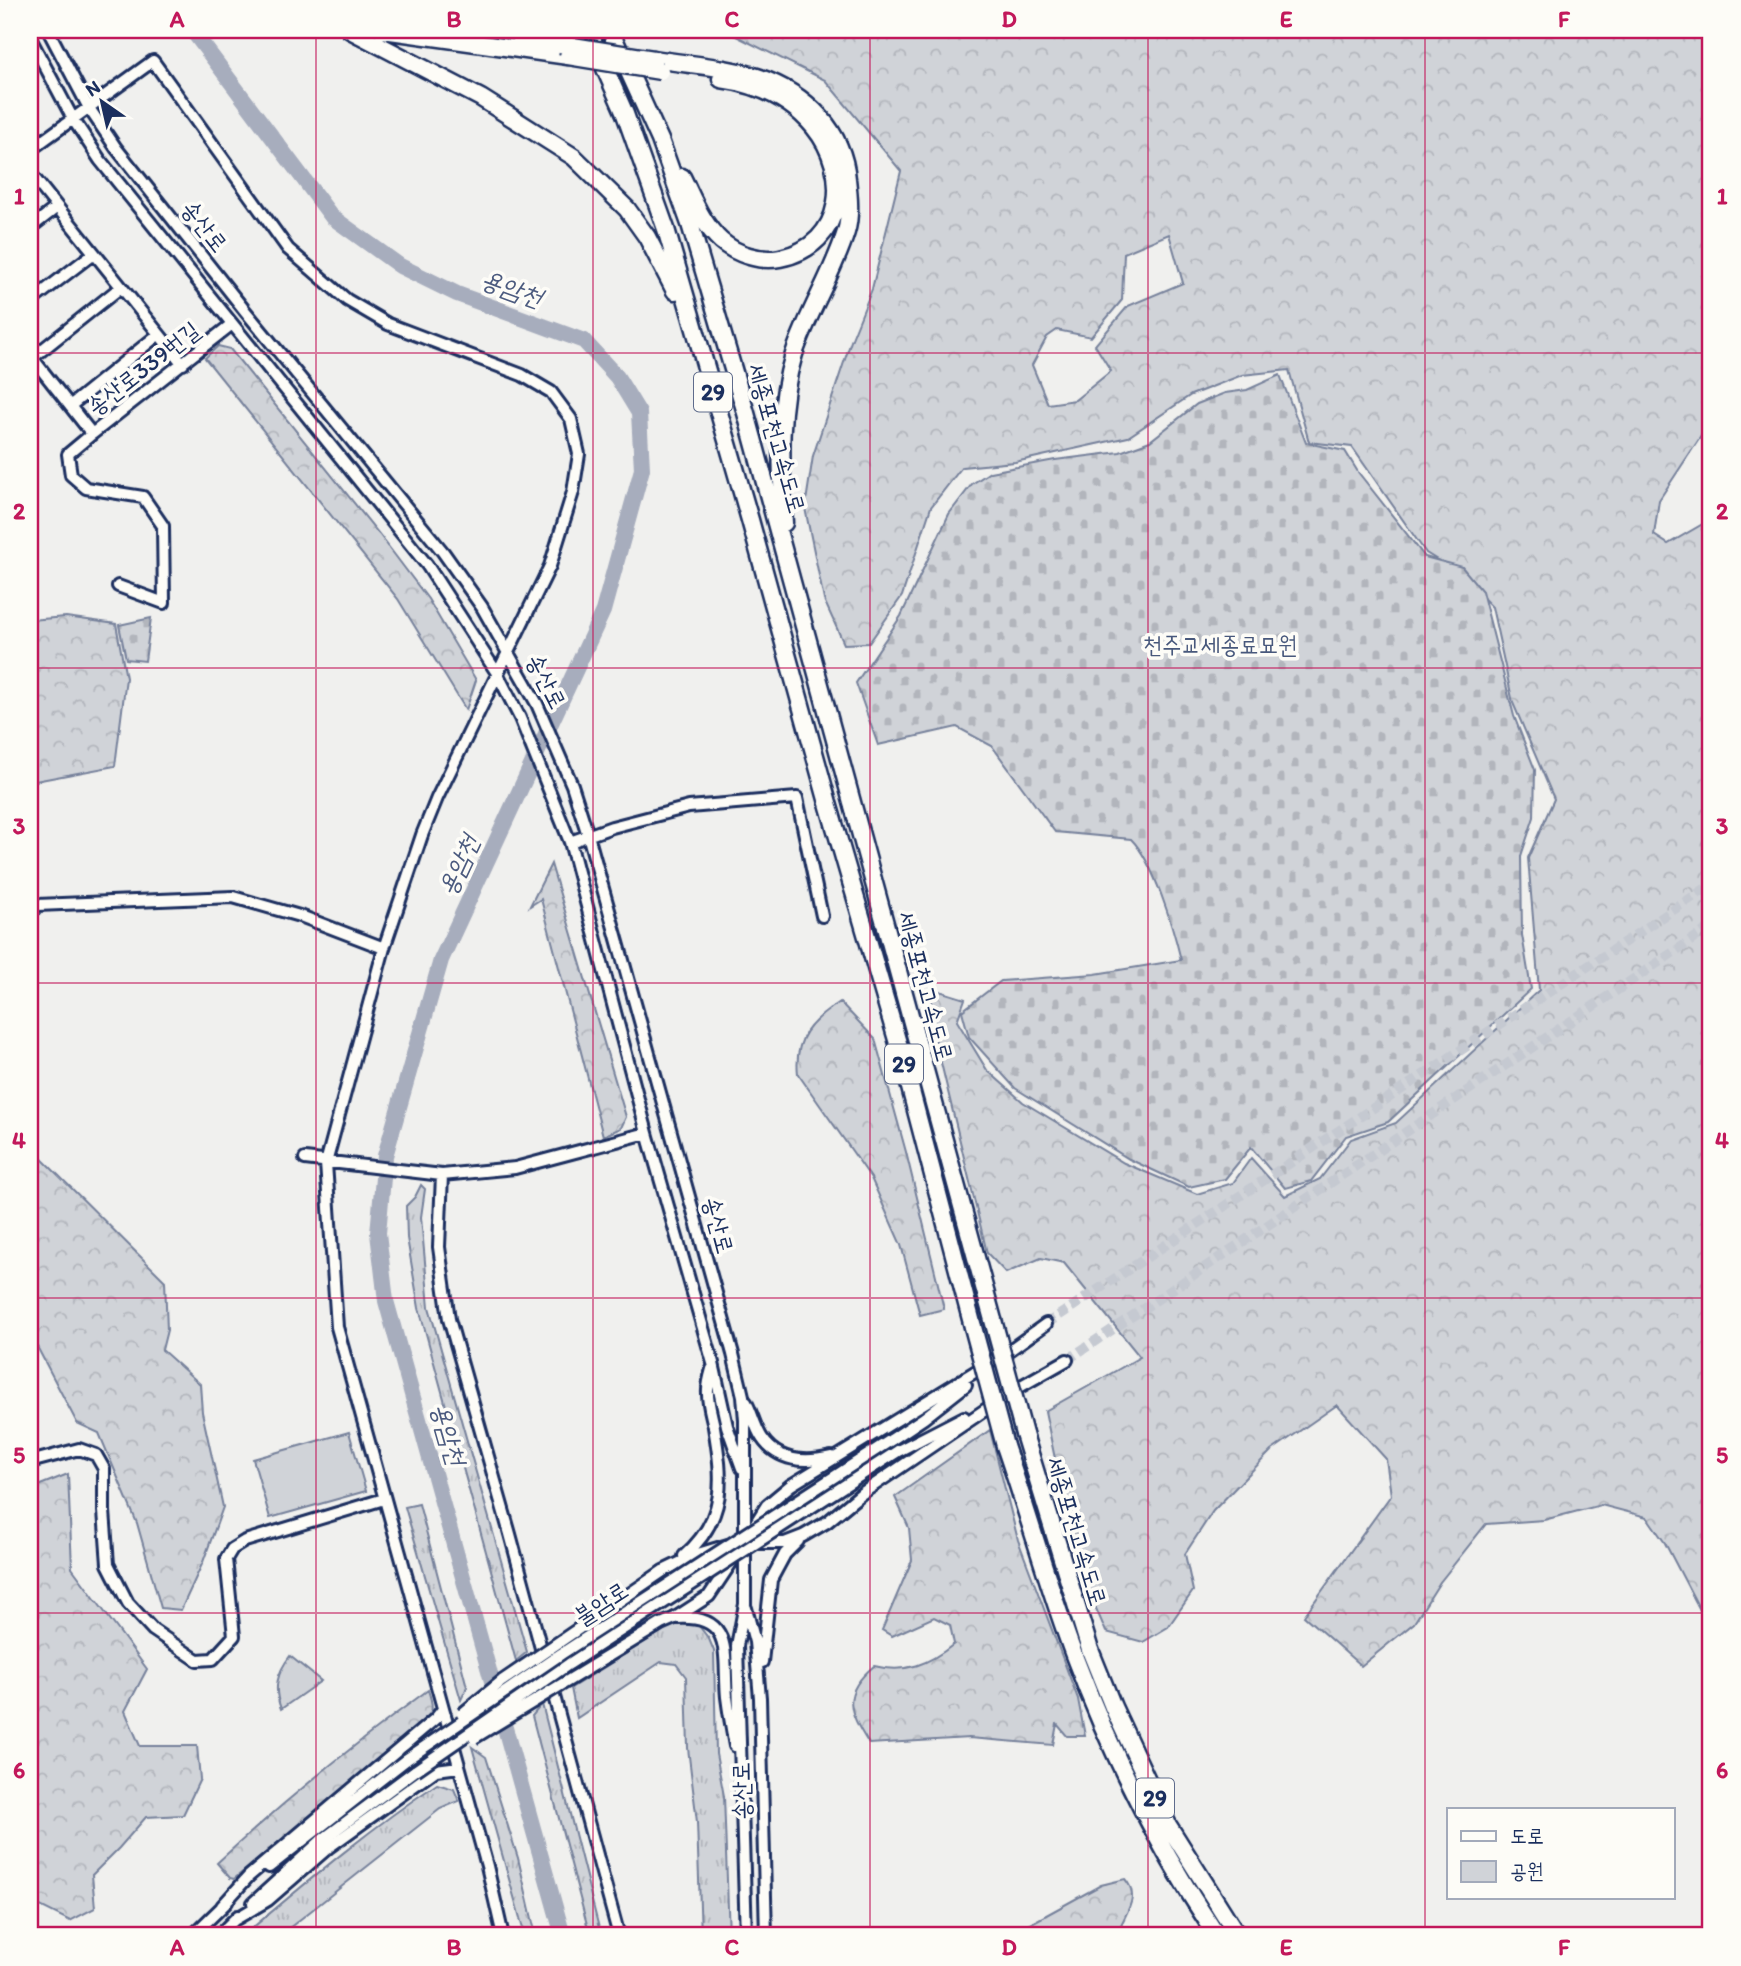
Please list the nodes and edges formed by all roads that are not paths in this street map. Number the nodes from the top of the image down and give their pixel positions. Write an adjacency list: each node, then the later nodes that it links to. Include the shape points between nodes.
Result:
1 (48, 30): 10 (street, 송산로)
2 (350, 30): 23 (highway, via 481,98 574,157 627,209 647,237 669,275)
3 (383, 30): 8 (highway)
4 (431, 30): 8 (highway)
5 (587, 30): 23 (highway, 세종포천고속도로 / 29, via 630,127)
6 (610, 30): 12 (highway, 세종포천고속도로 / 29)
7 (30, 38): 11 (street, 송산로)
8 (564, 50): 9 (highway, bridge)
9 (657, 65): 12 (highway, via 755,86 799,112 815,128 835,169 838,199 830,222 815,242 791,255 768,259 743,254 710,230); 27 (highway, via 747,72 794,92 824,122 846,168 847,230 794,354 784,402)
10 (89, 108): 11 (street); 29 (street, 송산로, via 246,312 443,552); 29 (street, via 153,61 288,249 347,300 388,324 522,375 551,392 570,419 579,454 573,492 550,566)
11 (73, 119): 13 (street); 20 (street, 송산로, via 100,160)
12 (660, 140): 27 (highway, 세종포천고속도로 / 29, via 690,224)
13 (30, 150)
14 (30, 173): 15 (street)
15 (57, 207): 16 (street); 17 (street)
16 (30, 228)
17 (94, 253): 18 (street); 19 (street)
18 (121, 287): 21 (street); 22 (street)
19 (30, 302)
20 (232, 324): 24 (street, 송산로339번길); 30 (street, 송산로, via 427,565)
21 (159, 334): 24 (street); 25 (street)
22 (31, 356): 25 (street, 송산로339번길)
23 (703, 357): 69 (highway, 세종포천고속도로 / 29, bridge, via 902,1057 1005,1446 1074,1656 1111,1746 1185,1888)
24 (183, 364): 26 (street, 송산로339번길)
25 (70, 406): 26 (street, 송산로339번길)
26 (92, 434): 28 (street, via 68,454 71,475 86,488 143,497 163,526 164,604)
27 (785, 550): 70 (highway, 세종포천고속도로 / 29, bridge, via 1024,1434 1090,1650 1168,1825)
28 (118, 586)
29 (508, 651): 30 (street); 31 (street, 송산로, via 537,704)
30 (497, 673): 32 (street, 송산로); 35 (street, via 437,798)
31 (588, 835): 32 (street); 34 (street, via 689,807 796,798); 45 (street, 송산로)
32 (570, 842): 36 (street, 송산로)
33 (30, 915): 35 (street, via 37,905 233,897)
34 (822, 916)
35 (384, 948): 38 (street)
36 (647, 1133): 39 (street, via 515,1168); 43 (street, 송산로)
37 (305, 1159): 38 (street)
38 (326, 1163): 39 (street); 49 (street, via 337,1327)
39 (442, 1175): 66 (street, via 439,1247 449,1319)
40 (1046, 1324): 41 (street, 불암로)
41 (1007, 1352): 46 (street); 57 (street, 불암로, bridge, via 924,1418)
42 (1067, 1360): 44 (street, 불암로)
43 (713, 1363): 48 (street, 송산로); 52 (street, via 707,1391 721,1465 720,1499 709,1528)
44 (1010, 1393): 50 (street); 59 (street, 불암로, bridge, via 898,1451 569,1664)
45 (743, 1396): 46 (street, via 762,1437 777,1454 803,1462); 48 (street, 송산로)
46 (844, 1453): 51 (street, via 790,1485 767,1505)
47 (30, 1462): 49 (street, via 79,1449 96,1455 104,1469 108,1564 128,1603 153,1630 197,1660 213,1659 234,1636 226,1559 232,1549 245,1541)
48 (745, 1478): 51 (street, 송산로)
49 (384, 1499): 56 (street)
50 (803, 1536): 51 (street, via 785,1543); 55 (street, via 785,1554 771,1580)
51 (745, 1542): 52 (street); 53 (street, 송산로); 54 (street, via 709,1596)
52 (678, 1562): 57 (street, bridge, via 502,1681)
53 (745, 1604): 55 (street, 송산로, via 755,1642); 60 (street, 송산로, via 737,1646)
54 (675, 1618): 59 (street, bridge); 60 (street, via 698,1617 714,1626 724,1643)
55 (758, 1689): 68 (street, 송산로)
56 (443, 1709): 58 (street); 61 (street, via 248,1876)
57 (407, 1759): 61 (street, 불암로)
58 (459, 1767): 62 (street, via 436,1770 329,1847 268,1900); 65 (street)
59 (416, 1770): 62 (street, 불암로, via 322,1840)
60 (741, 1789): 67 (street, 송산로)
61 (222, 1906): 63 (street, 불암로)
62 (234, 1920): 64 (street, 불암로)
63 (192, 1936)
64 (218, 1936)
65 (503, 1936)
66 (619, 1936)
67 (746, 1936)
68 (766, 1936)
69 (1217, 1936)
70 (1238, 1936)

